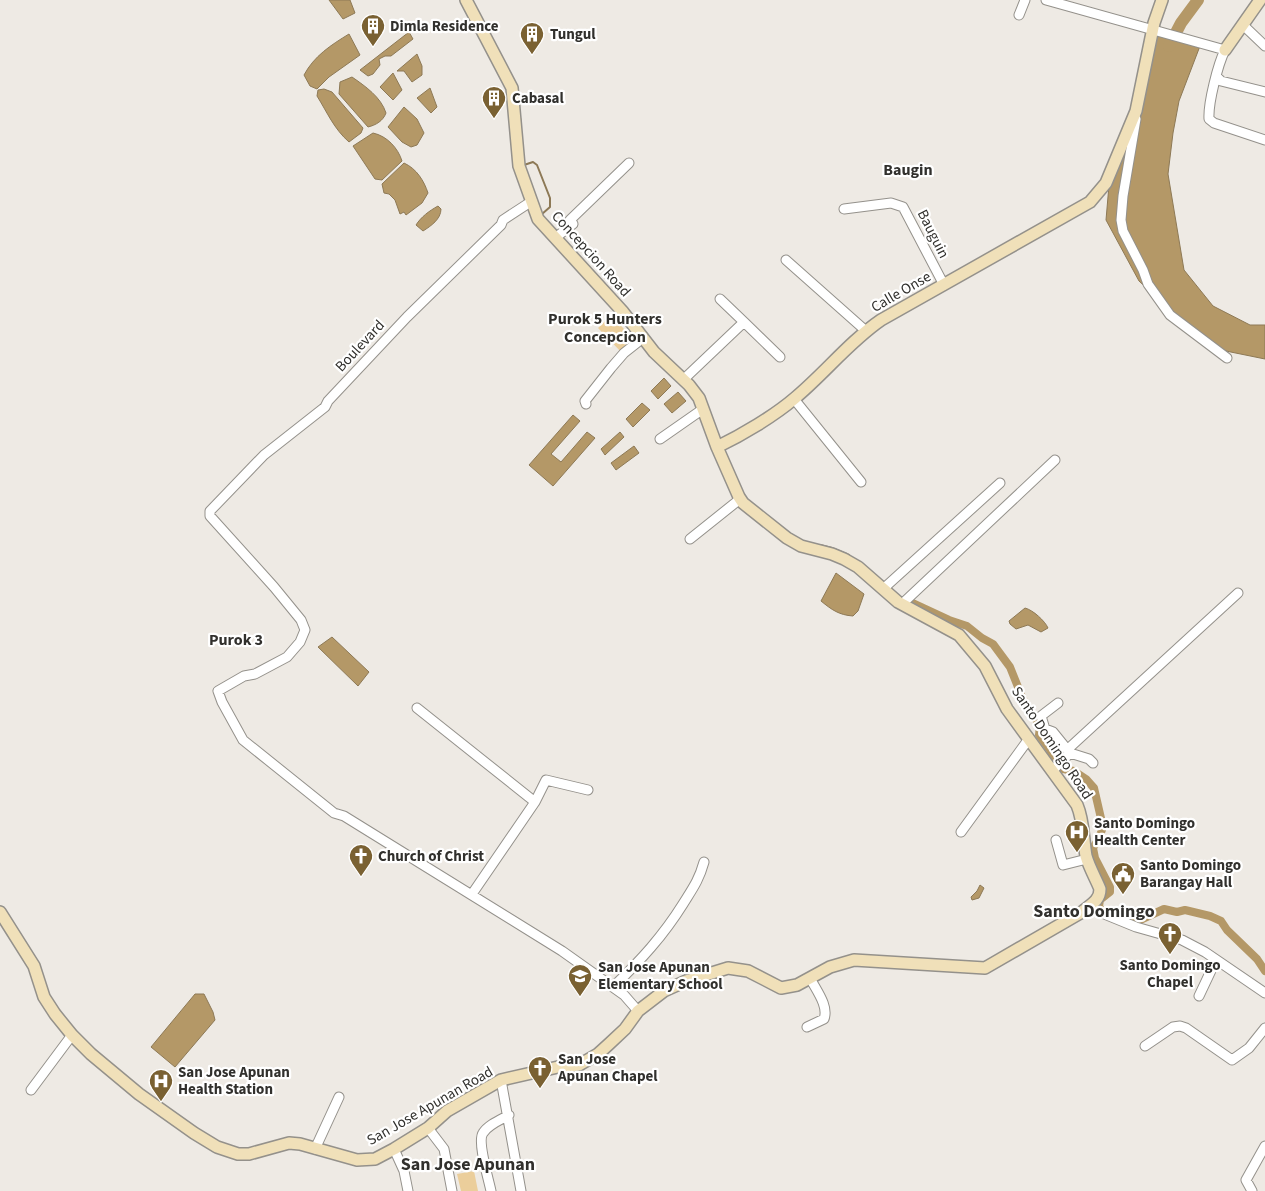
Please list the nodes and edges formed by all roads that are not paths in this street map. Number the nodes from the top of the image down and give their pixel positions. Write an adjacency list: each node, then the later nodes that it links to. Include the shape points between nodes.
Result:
1 (466, 0): 16 (street, Concepcion Road, via 512,88 519,166)
2 (1025, 0): 6 (street)
3 (1046, 0): 8 (street)
4 (1162, 0): 8 (street, Calle Onse)
5 (1260, 0): 7 (street)
6 (1019, 15)
7 (1243, 25): 9 (street); 10 (street)
8 (1153, 30): 10 (street); 13 (street, Calle Onse)
9 (1265, 46)
10 (1225, 50): 11 (street)
11 (1217, 77): 12 (street, via 1221,81); 14 (street, via 1209,119)
12 (1265, 92)
13 (1136, 111): 20 (street, Calle Onse, via 1109,177 1090,202); 27 (street, via 1123,196 1123,231 1148,284 1170,315)
14 (1265, 140)
15 (629, 163): 18 (street, via 570,220 573,224)
16 (532, 201): 18 (street, Concepcion Road, via 538,219); 54 (street, Boulevard, via 503,220 400,324 325,407 264,455 210,511 210,516 251,560 301,620 305,630 287,657 218,691 243,740 334,813)
17 (844, 208): 20 (street, Bauguin, via 892,203 903,207)
18 (557, 237): 24 (street, Concepcion Road)
19 (786, 260): 23 (street)
20 (944, 285): 23 (street, Calle Onse)
21 (720, 299): 22 (street)
22 (744, 322): 26 (street); 28 (street)
23 (866, 331): 29 (street, Calle Onse)
24 (643, 338): 25 (street, Concepcion Road); 30 (street, via 611,368 585,401)
25 (654, 353): 28 (street, Santo Domingo Road)
26 (780, 357)
27 (1227, 358)
28 (685, 378): 31 (street, Santo Domingo Road)
29 (794, 399): 33 (street, Calle Onse); 35 (street)
30 (586, 404)
31 (703, 409): 32 (street); 33 (street, Santo Domingo Road)
32 (660, 439)
33 (720, 446): 37 (street, Santo Domingo Road)
34 (1055, 460): 41 (street)
35 (861, 482)
36 (1000, 483): 39 (street)
37 (740, 499): 38 (street); 39 (street, Santo Domingo Road, via 787,538 801,546 844,559)
38 (690, 539)
39 (883, 589): 41 (street, Santo Domingo Road)
40 (1238, 593): 45 (street)
41 (902, 604): 44 (street, Santo Domingo Road, via 959,635 985,666 1007,709)
42 (1058, 703): 45 (street, via 1041,716 1046,729 1053,732)
43 (417, 708): 49 (street)
44 (1028, 740): 47 (street, Santo Domingo Road); 50 (street)
45 (1069, 751): 46 (street); 47 (street)
46 (1093, 763)
47 (1056, 767): 52 (street, Santo Domingo Road, via 1082,815)
48 (588, 790): 49 (street, via 546,780)
49 (535, 802): 54 (street)
50 (961, 832)
51 (1056, 840): 52 (street, via 1063,865)
52 (1087, 859): 55 (street, Santo Domingo Road, via 1100,889 1095,902)
53 (704, 862): 59 (street, via 700,878 666,931)
54 (472, 894): 59 (street)
55 (1088, 907): 57 (street, via 1182,940); 58 (street, Santo Domingo Road, via 985,968 854,960 830,967)
56 (0, 912): 65 (street, San Jose Apunan Road, via 34,966 44,997)
57 (1216, 960): 60 (street); 61 (street)
58 (810, 978): 62 (street, Santo Domingo Road, via 781,988 748,971 728,968 664,991); 63 (street, via 826,1014 824,1019)
59 (614, 987): 62 (street)
60 (1265, 992)
61 (1199, 996)
62 (638, 1011): 67 (street, San Jose Apunan Road, via 609,1044 579,1065)
63 (807, 1026)
64 (1265, 1028): 66 (street, via 1249,1048 1232,1060 1180,1026 1173,1027)
65 (72, 1035): 68 (street); 73 (street, San Jose Apunan Road, via 139,1094 217,1147 238,1154 289,1143)
66 (1145, 1046)
67 (501, 1080): 70 (street); 71 (street, San Jose Apunan Road, via 447,1111)
68 (31, 1090)
69 (339, 1097): 73 (street)
70 (508, 1115): 77 (street, via 482,1134); 78 (street)
71 (428, 1128): 74 (street, San Jose Apunan Road); 76 (street, via 444,1149)
72 (1265, 1146): 79 (street, via 1246,1180)
73 (315, 1149): 74 (street, San Jose Apunan Road, via 357,1160 375,1159)
74 (394, 1149): 75 (street, via 404,1171)
75 (408, 1191)
76 (452, 1191)
77 (491, 1191)
78 (521, 1191)
79 (1252, 1191)

